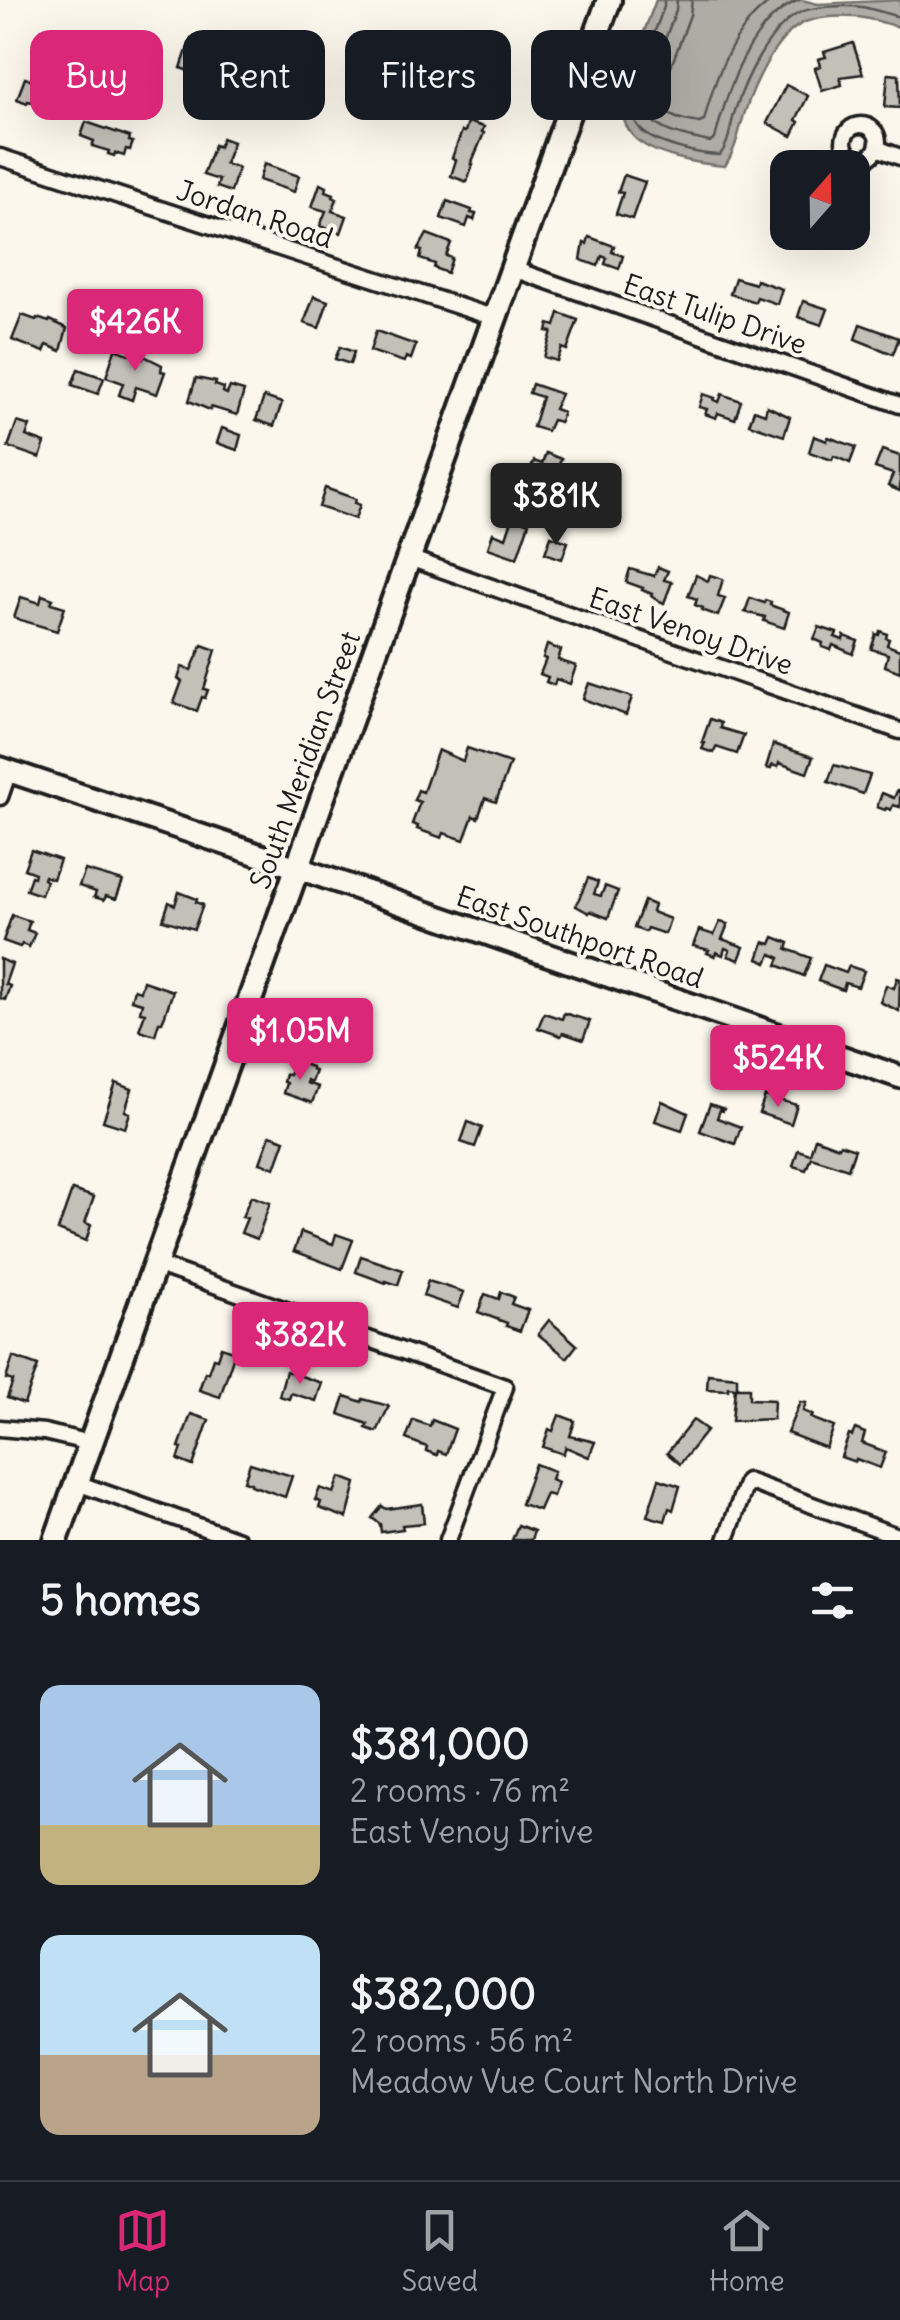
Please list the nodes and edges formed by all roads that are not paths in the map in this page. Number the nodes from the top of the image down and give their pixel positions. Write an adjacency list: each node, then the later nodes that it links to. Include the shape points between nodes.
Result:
1 (610, 0): 5 (main road, South Meridian Street)
2 (877, 148): 3 (street)
3 (900, 156)
4 (0, 157): 6 (street, Jordan Road)
5 (512, 269): 6 (main road, South Meridian Street); 7 (street, East Tulip Drive)
6 (495, 318): 8 (main road, South Meridian Street)
7 (900, 405)
8 (409, 558): 9 (street, East Venoy Drive); 12 (main road, South Meridian Street)
9 (900, 731)
10 (5, 770): 11 (street); 12 (main road, East Southport Road)
11 (0, 796)
12 (298, 868): 13 (main road, East Southport Road); 14 (main road, South Meridian Street)
13 (900, 1078)
14 (156, 1264): 16 (main road, South Meridian Street); 21 (street, via 505,1387)
15 (0, 1428): 16 (street)
16 (91, 1443): 17 (main road, South Meridian Street)
17 (77, 1483): 19 (main road, South Meridian Street); 20 (street)
18 (900, 1537): 22 (street, via 747,1481)
19 (56, 1540)
20 (238, 1540)
21 (448, 1540)
22 (726, 1540)

